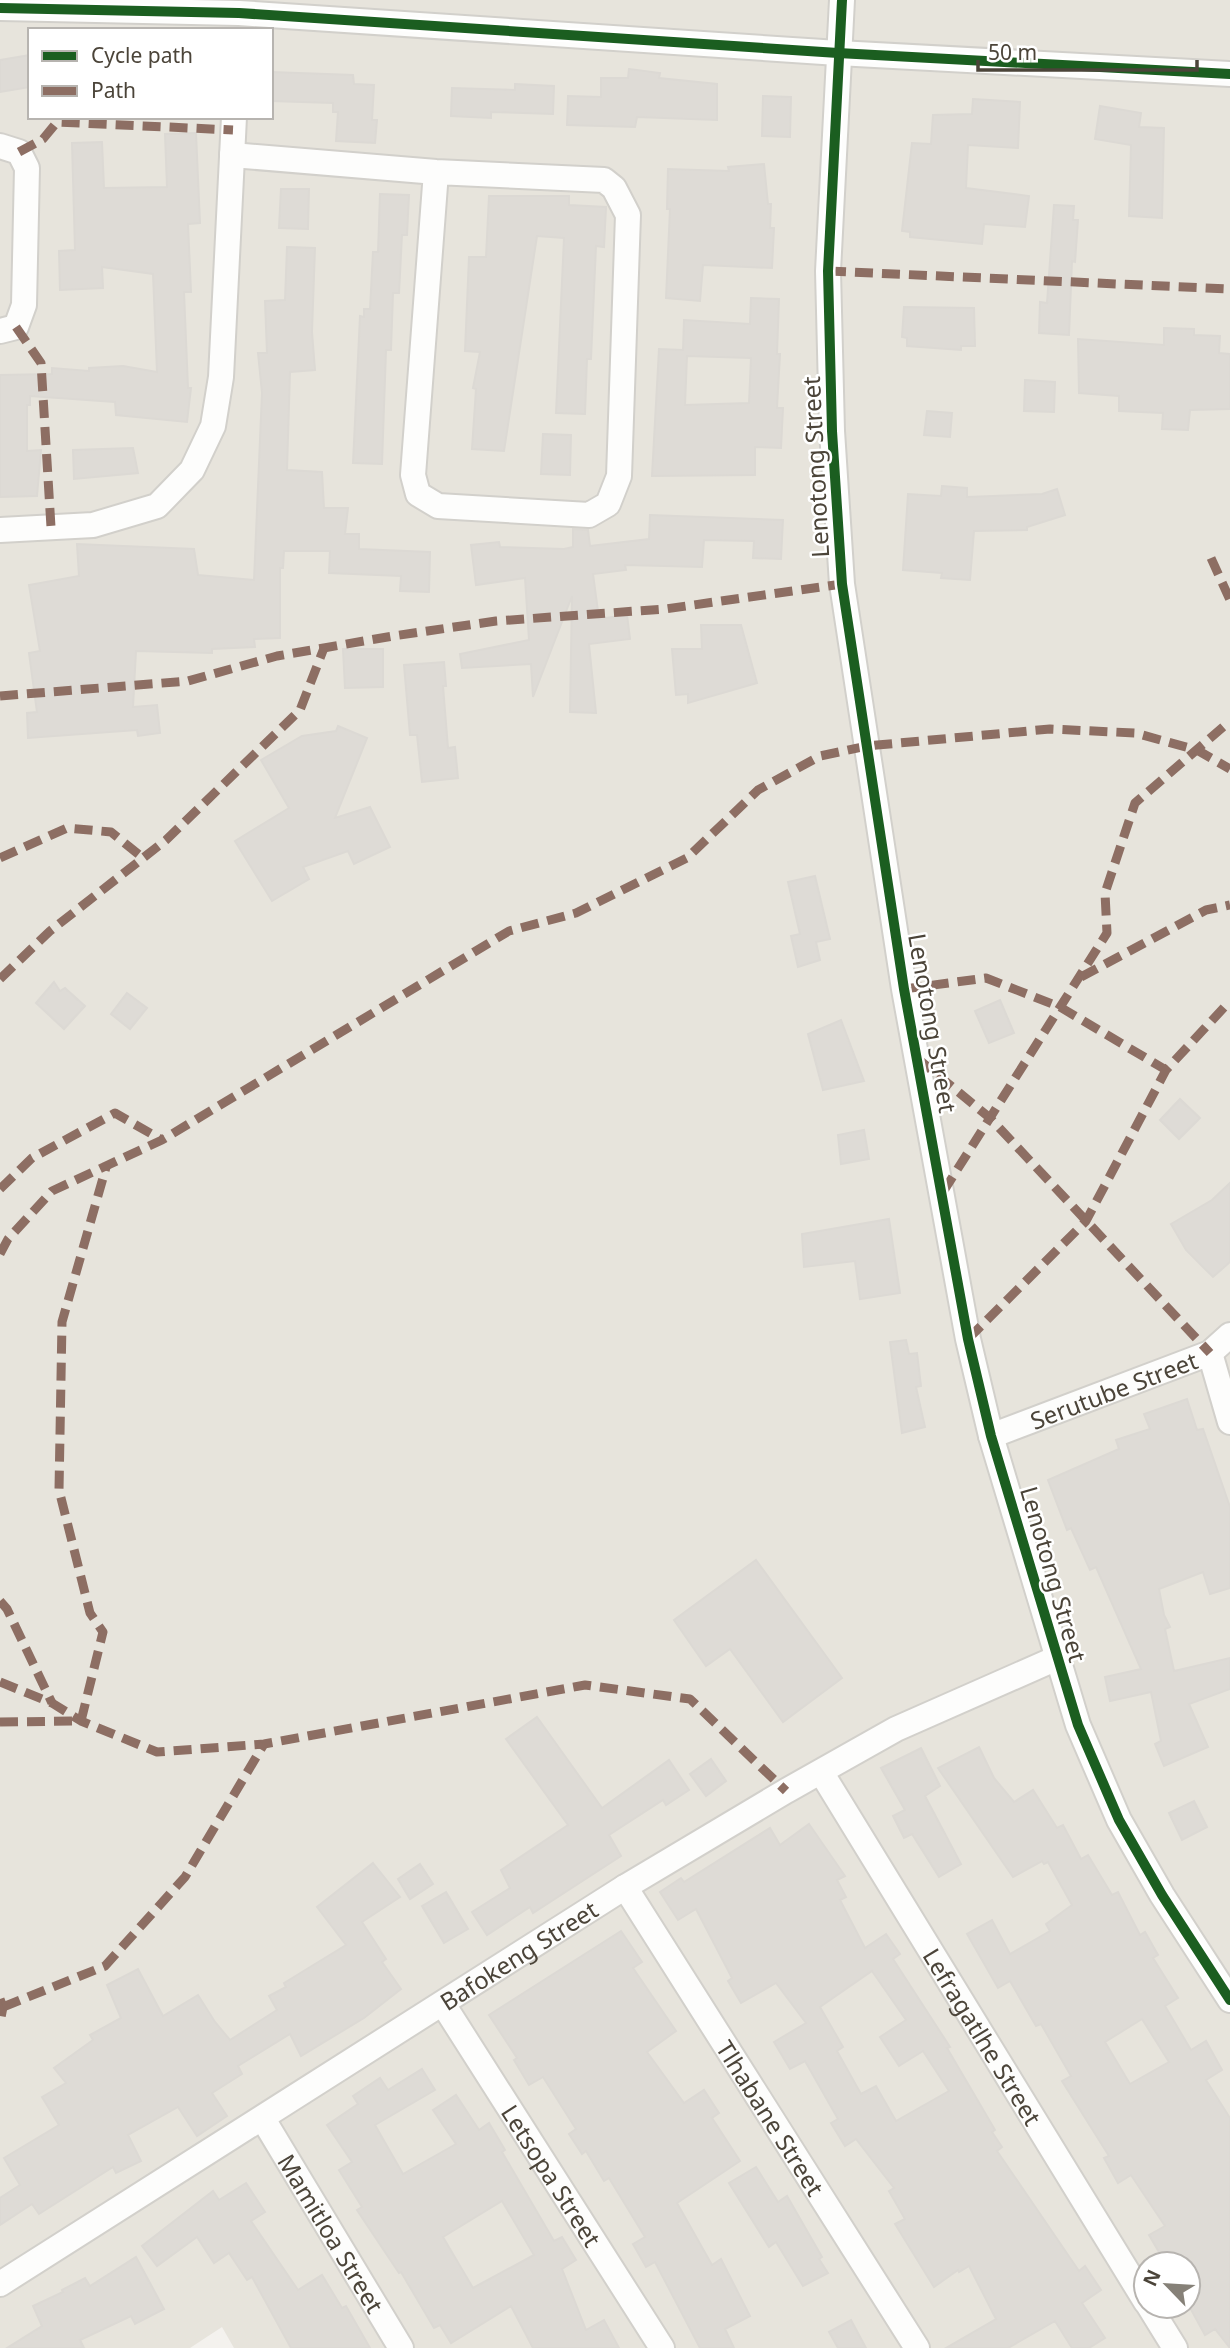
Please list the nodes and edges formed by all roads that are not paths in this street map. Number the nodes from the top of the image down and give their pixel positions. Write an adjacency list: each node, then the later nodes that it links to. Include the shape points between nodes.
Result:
1 (842, 0): 4 (street, Lenotong Street)
2 (0, 8): 3 (street)
3 (239, 14): 4 (street)
4 (838, 53): 5 (street); 15 (street, Lenotong Street, via 828,271 842,584 904,989 968,1339)
5 (1230, 74)
6 (234, 119): 8 (street)
7 (0, 146): 10 (street, via 19,152 27,168 24,305 16,327)
8 (232, 155): 9 (street); 11 (street, via 222,377 213,426 192,470 157,506 93,525)
9 (436, 172): 9 (street, via 604,180 614,188 628,215 619,476 608,504 589,514 438,506 418,494 413,475)
10 (0, 331)
11 (0, 530)
12 (1230, 1335): 13 (street, Serutube Street)
13 (1210, 1353): 14 (street); 15 (street, Serutube Street)
14 (1230, 1422)
15 (991, 1436): 16 (street, Lenotong Street)
16 (1057, 1658): 17 (street, Bafokeng Street, via 896,1729); 19 (street, Lenotong Street, via 1078,1725 1119,1820)
17 (821, 1772): 18 (street, Bafokeng Street); 22 (street, Lefragatlhe Street)
18 (625, 1887): 20 (street, Bafokeng Street); 27 (street, Tlhabane Street)
19 (1230, 2000)
20 (443, 2004): 21 (street, Bafokeng Street); 26 (street, Letsopa Street)
21 (263, 2119): 23 (street, Bafokeng Street); 25 (street, Mamitloa Street)
22 (1132, 2278)
23 (0, 2284)
24 (1158, 2320): 28 (street)
25 (401, 2348)
26 (662, 2348)
27 (917, 2348)
28 (1175, 2348)

